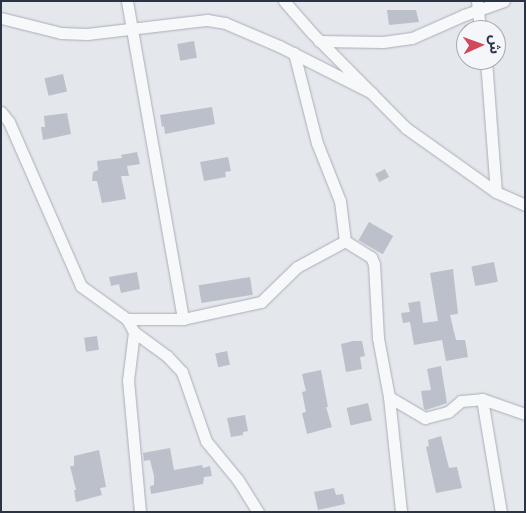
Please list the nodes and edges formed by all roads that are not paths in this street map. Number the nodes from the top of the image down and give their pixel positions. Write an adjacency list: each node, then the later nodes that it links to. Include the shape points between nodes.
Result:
1 (127, 1): 7 (street)
2 (284, 1): 8 (street)
3 (504, 1): 4 (street)
4 (477, 6): 6 (street); 8 (street, via 412,38 383,42)
5 (1, 18): 7 (street, via 62,33)
6 (479, 20)
7 (132, 30): 9 (street, via 207,20 226,23); 17 (street)
8 (319, 40): 11 (street)
9 (294, 53): 11 (street); 15 (street, via 317,143 340,201)
10 (487, 70): 13 (street)
11 (372, 93): 13 (street, via 406,128)
12 (1, 112): 16 (street, via 81,286)
13 (496, 192): 14 (street)
14 (525, 205)
15 (346, 241): 17 (street, via 297,267 261,302); 19 (street, via 371,257 374,264 380,356)
16 (127, 319): 17 (street); 18 (street)
17 (183, 319)
18 (134, 332): 22 (street, via 128,380); 23 (street, via 167,356 182,372 206,441 238,480)
19 (389, 397): 20 (street, via 425,418 448,412 462,401); 24 (street)
20 (482, 399): 21 (street); 25 (street)
21 (525, 414)
22 (140, 512)
23 (258, 512)
24 (401, 512)
25 (501, 512)

